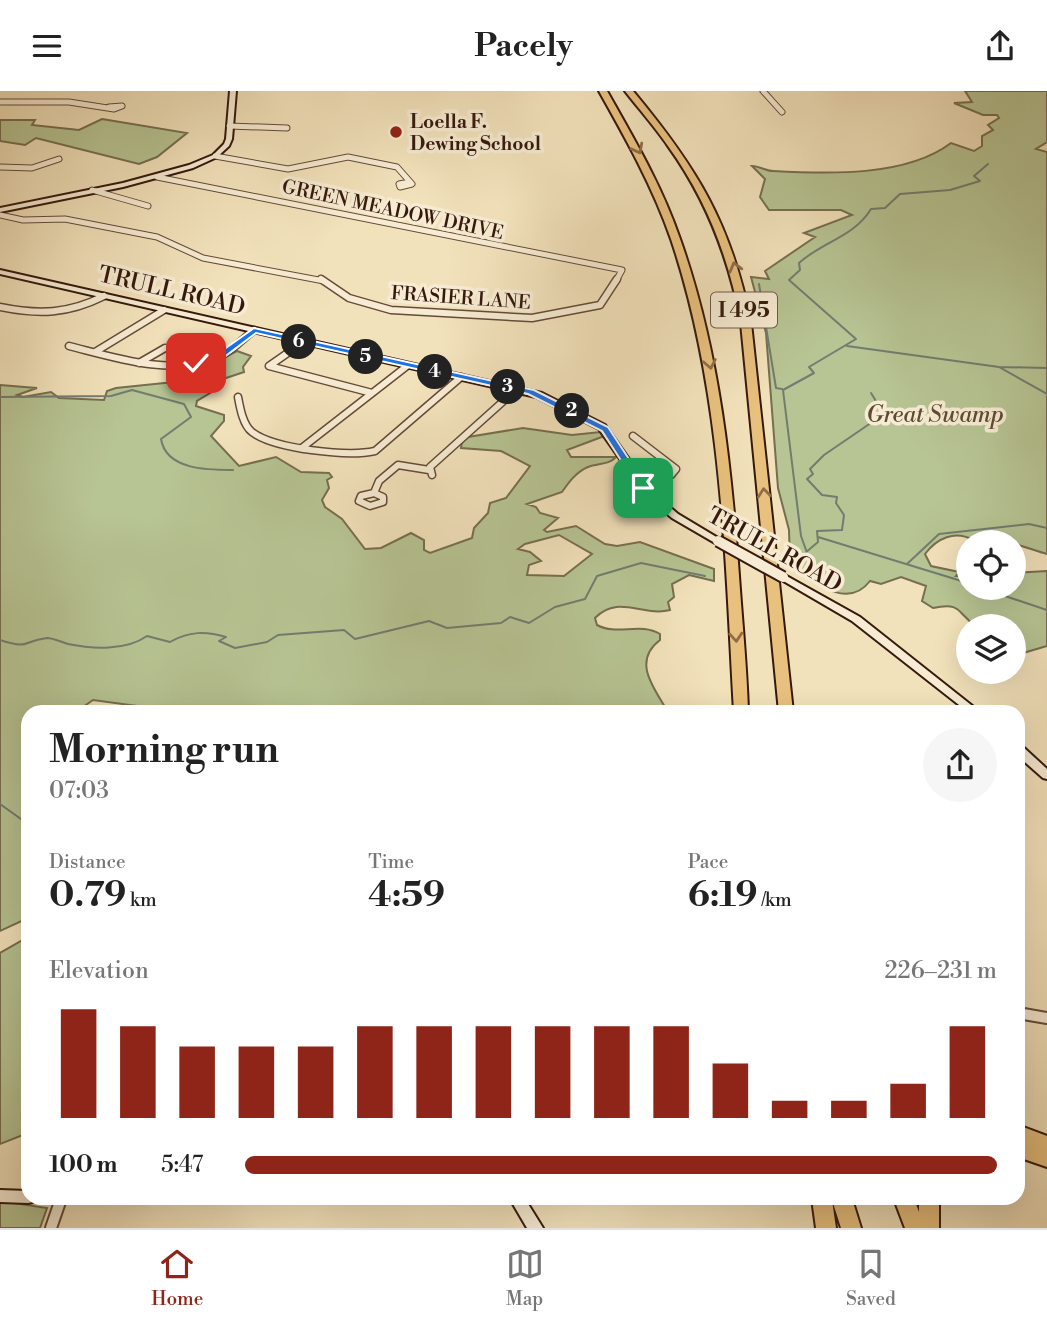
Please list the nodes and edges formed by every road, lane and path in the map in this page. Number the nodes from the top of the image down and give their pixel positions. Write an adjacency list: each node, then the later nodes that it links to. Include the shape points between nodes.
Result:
1 (233, 91): 10 (street)
2 (603, 91): 40 (highway, I 495, one-way to 40, via 636,145 668,213 709,358 724,475)
3 (629, 91): 41 (highway, I 495, one-way to 3, via 738,279 704,190 676,147)
4 (763, 91): 9 (street)
5 (40, 95): 7 (street)
6 (0, 101): 7 (street)
7 (34, 102): 8 (street)
8 (109, 107)
9 (782, 112)
10 (229, 126): 11 (street); 12 (street, via 227,146)
11 (287, 128)
12 (215, 156): 15 (street); 16 (street, via 288,169 360,158 397,167)
13 (59, 159): 14 (street, via 38,167)
14 (0, 167)
15 (157, 177): 17 (street); 20 (street, GREEN MEADOW DRIVE)
16 (410, 182)
17 (92, 190): 18 (street); 19 (street)
18 (148, 206)
19 (0, 213): 20 (street, FRASIER LANE, via 23,220 65,219 167,240 203,258 321,279 349,297 398,311 549,316 600,305)
20 (622, 270)
21 (0, 272): 22 (street, TRULL ROAD)
22 (104, 296): 23 (street, via 58,315); 24 (street, TRULL ROAD)
23 (0, 307)
24 (163, 310): 25 (street, TRULL ROAD); 29 (street)
25 (254, 330): 26 (street, TRULL ROAD); 30 (street, via 214,360)
26 (302, 343): 31 (street, TRULL ROAD); 34 (street, via 269,366)
27 (69, 346): 29 (street)
28 (165, 348): 30 (street)
29 (95, 352): 30 (street)
30 (139, 363)
31 (407, 366): 32 (street, TRULL ROAD); 34 (street)
32 (461, 377): 33 (street, TRULL ROAD); 37 (street, via 375,451 364,455)
33 (517, 389): 38 (street, TRULL ROAD, via 543,396 602,427); 39 (street, via 430,473 398,465 379,481)
34 (372, 393): 37 (street)
35 (238, 397): 37 (street, via 251,431)
36 (633, 436): 38 (street, via 676,469 671,475)
37 (303, 447)
38 (637, 479): 42 (street, TRULL ROAD, bridge, via 671,513 850,615)
39 (373, 493)
40 (740, 705)
41 (785, 705)
42 (966, 705)
43 (1025, 755): 44 (street)
44 (1047, 775)
45 (1025, 1014): 46 (street)
46 (1047, 1018)
47 (1025, 1136): 48 (highway)
48 (1047, 1144)
49 (1025, 1151): 50 (highway)
50 (1047, 1159)
51 (0, 1196): 52 (street)
52 (21, 1197)
53 (59, 1205): 59 (street)
54 (521, 1205): 60 (street)
55 (823, 1205): 61 (highway)
56 (844, 1205): 62 (highway)
57 (906, 1205): 63 (highway)
58 (929, 1205): 64 (highway)
59 (51, 1228)
60 (535, 1228)
61 (826, 1228)
62 (851, 1228)
63 (915, 1228)
64 (929, 1228)

